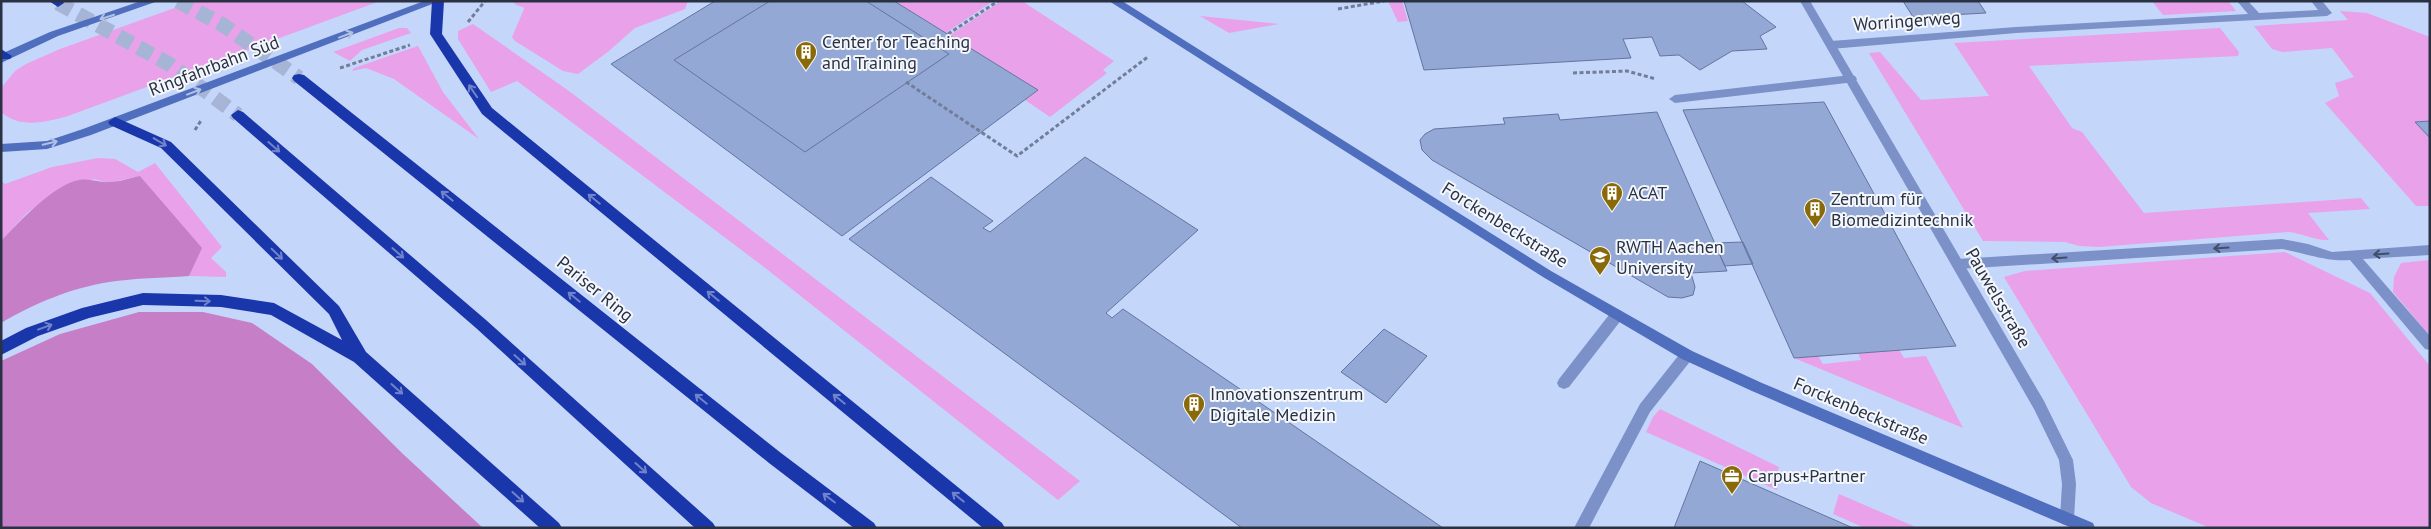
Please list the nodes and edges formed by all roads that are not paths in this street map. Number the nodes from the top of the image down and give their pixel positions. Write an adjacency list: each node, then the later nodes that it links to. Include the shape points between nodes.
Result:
1 (153, 1): 9 (street, one-way to 9, via 54,34)
2 (437, 1): 14 (street, Ringfahrbahn Süd, one-way to 2); 29 (highway, one-way to 2, via 487,111 436,34)
3 (1114, 1): 19 (street, Forckenbeckstraße)
4 (1805, 1): 8 (street, Pauwelsstraße)
5 (2242, 1): 7 (street)
6 (2316, 1): 7 (street, Worringerweg, via 2327,13)
7 (2256, 17): 8 (street, Worringerweg)
8 (1831, 44): 11 (street, Pauwelsstraße)
9 (2, 56)
10 (299, 78): 28 (highway, Pariser Ring, one-way to 10, via 775,458)
11 (1852, 79): 12 (street); 18 (street, Pauwelsstraße)
12 (1675, 99)
13 (238, 115): 27 (highway, one-way to 27, via 481,324)
14 (116, 122): 15 (street, Ringfahrbahn Süd, one-way to 14, via 47,145); 23 (highway, one-way to 23, via 166,145 334,310)
15 (1, 148)
16 (2430, 250): 17 (street, one-way to 17)
17 (2354, 256): 18 (street, one-way to 18, via 2332,257 2282,244); 20 (street)
18 (1958, 264): 25 (street, Pauwelsstraße, via 2039,405 2066,460 2069,484)
19 (1617, 315): 22 (street, Forckenbeckstraße); 24 (street)
20 (2430, 345)
21 (1, 349): 23 (highway, one-way to 23, via 32,332 87,312 142,299 221,301 274,309)
22 (1687, 355): 25 (street, Forckenbeckstraße, via 1756,388); 30 (street, via 1645,408)
23 (360, 356): 26 (highway, one-way to 26)
24 (1564, 383)
25 (2067, 519): 31 (street, Forckenbeckstraße)
26 (552, 528)
27 (708, 528)
28 (868, 528)
29 (996, 528)
30 (1581, 528)
31 (2088, 528)

